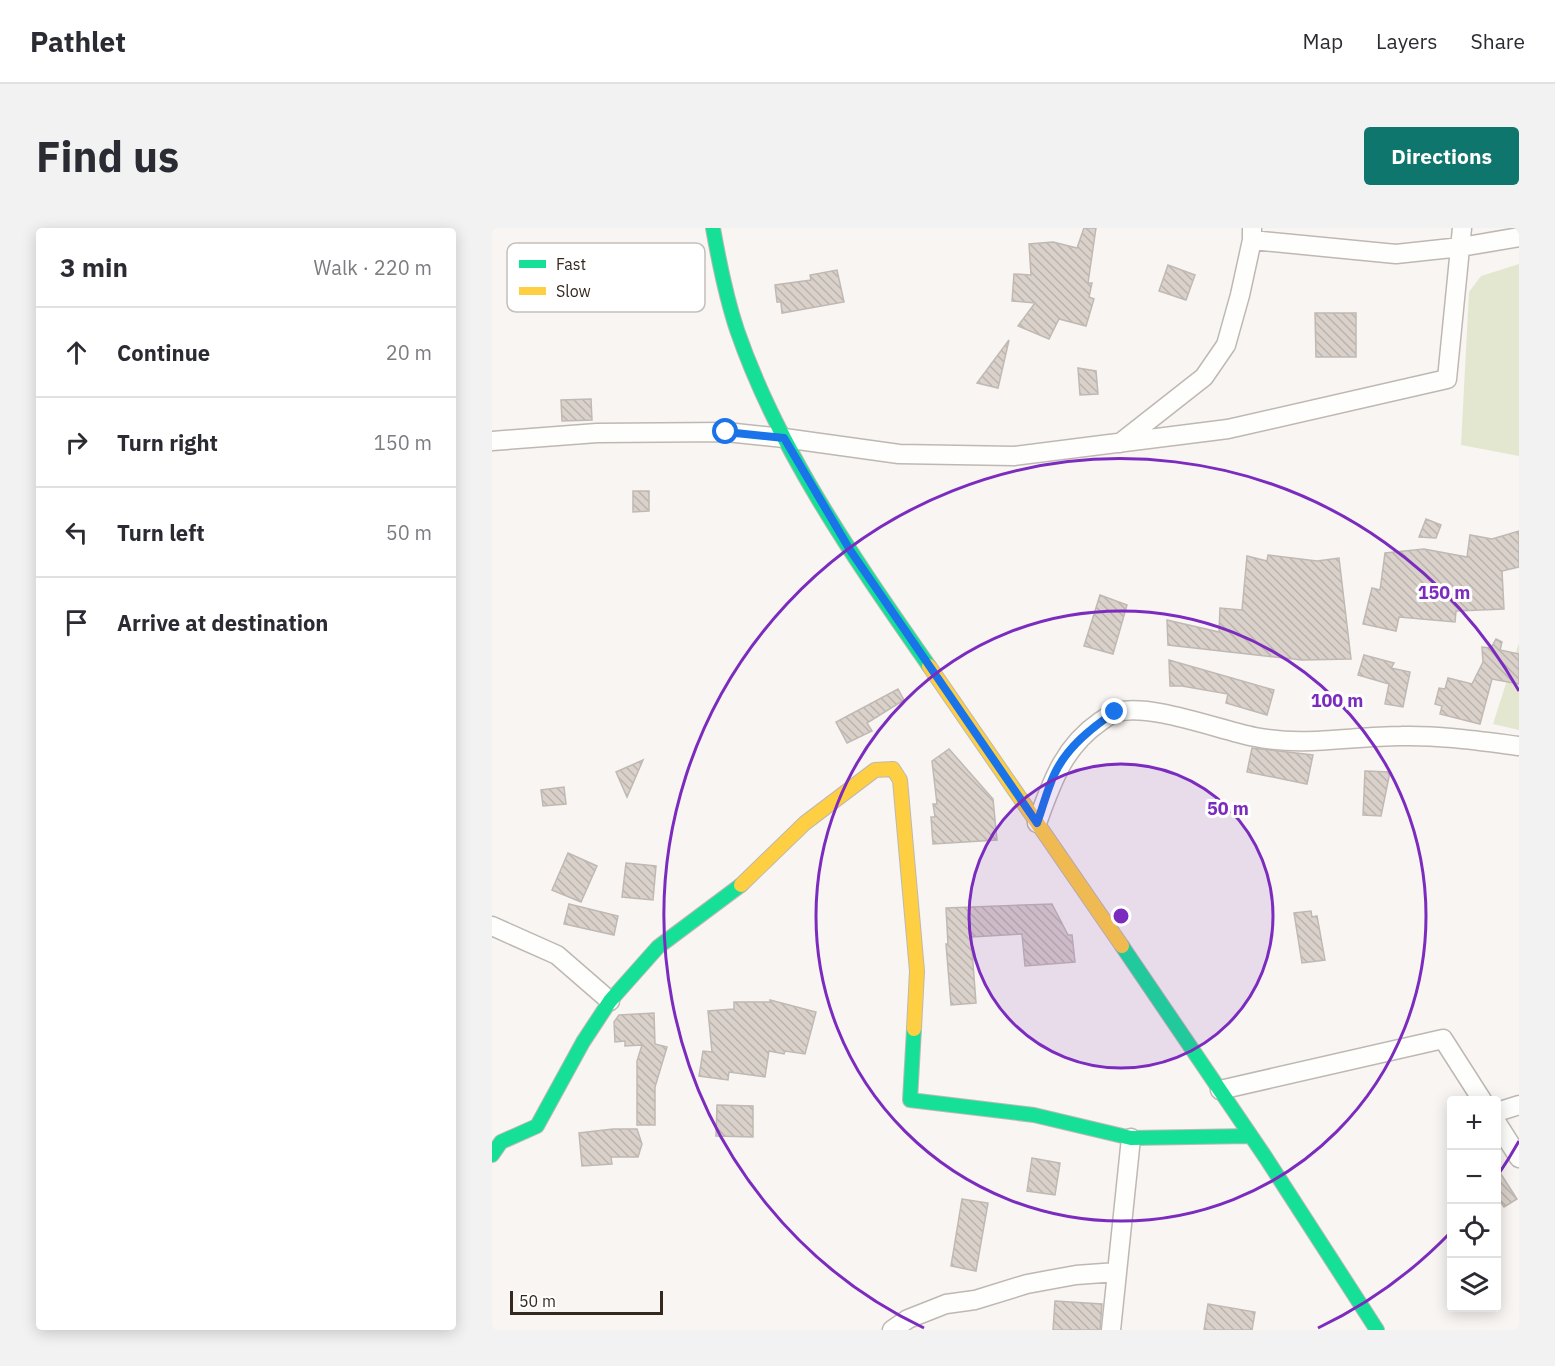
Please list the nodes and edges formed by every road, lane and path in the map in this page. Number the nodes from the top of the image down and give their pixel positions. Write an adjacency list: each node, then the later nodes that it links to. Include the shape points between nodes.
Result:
1 (713, 228): 6 (main road, via 731,310)
2 (1462, 228): 5 (street)
3 (1252, 234): 5 (street, via 1396,254); 8 (street, via 1226,345 1204,377)
4 (1519, 237): 5 (street)
5 (1461, 247): 8 (street, via 1447,379 1228,429)
6 (784, 438): 7 (street, via 726,432 597,432); 8 (street, via 899,454 1014,456); 10 (main road, via 850,550)
7 (492, 441)
8 (1120, 443)
9 (1519, 746): 10 (street, via 1401,736 1293,742 1256,738 1138,709 1115,712 1092,727 1065,756 1054,774)
10 (1037, 823): 13 (main road)
11 (492, 926): 12 (street, via 557,956)
12 (610, 1001): 19 (main road, via 658,947 750,878 805,823 875,770 893,770 900,780 917,971 910,1100 1034,1115); 20 (main road, via 537,1126)
13 (1220, 1090): 14 (street, via 1443,1039); 18 (main road)
14 (1479, 1096)
15 (1519, 1105): 16 (street)
16 (1501, 1111)
17 (1501, 1129): 21 (street)
18 (1251, 1136): 19 (main road); 25 (main road)
19 (1131, 1138): 22 (street)
20 (495, 1144)
21 (1519, 1158)
22 (1117, 1272): 23 (street, via 1027,1284 946,1305 908,1319); 24 (street)
23 (892, 1330)
24 (1112, 1330)
25 (1377, 1330)

